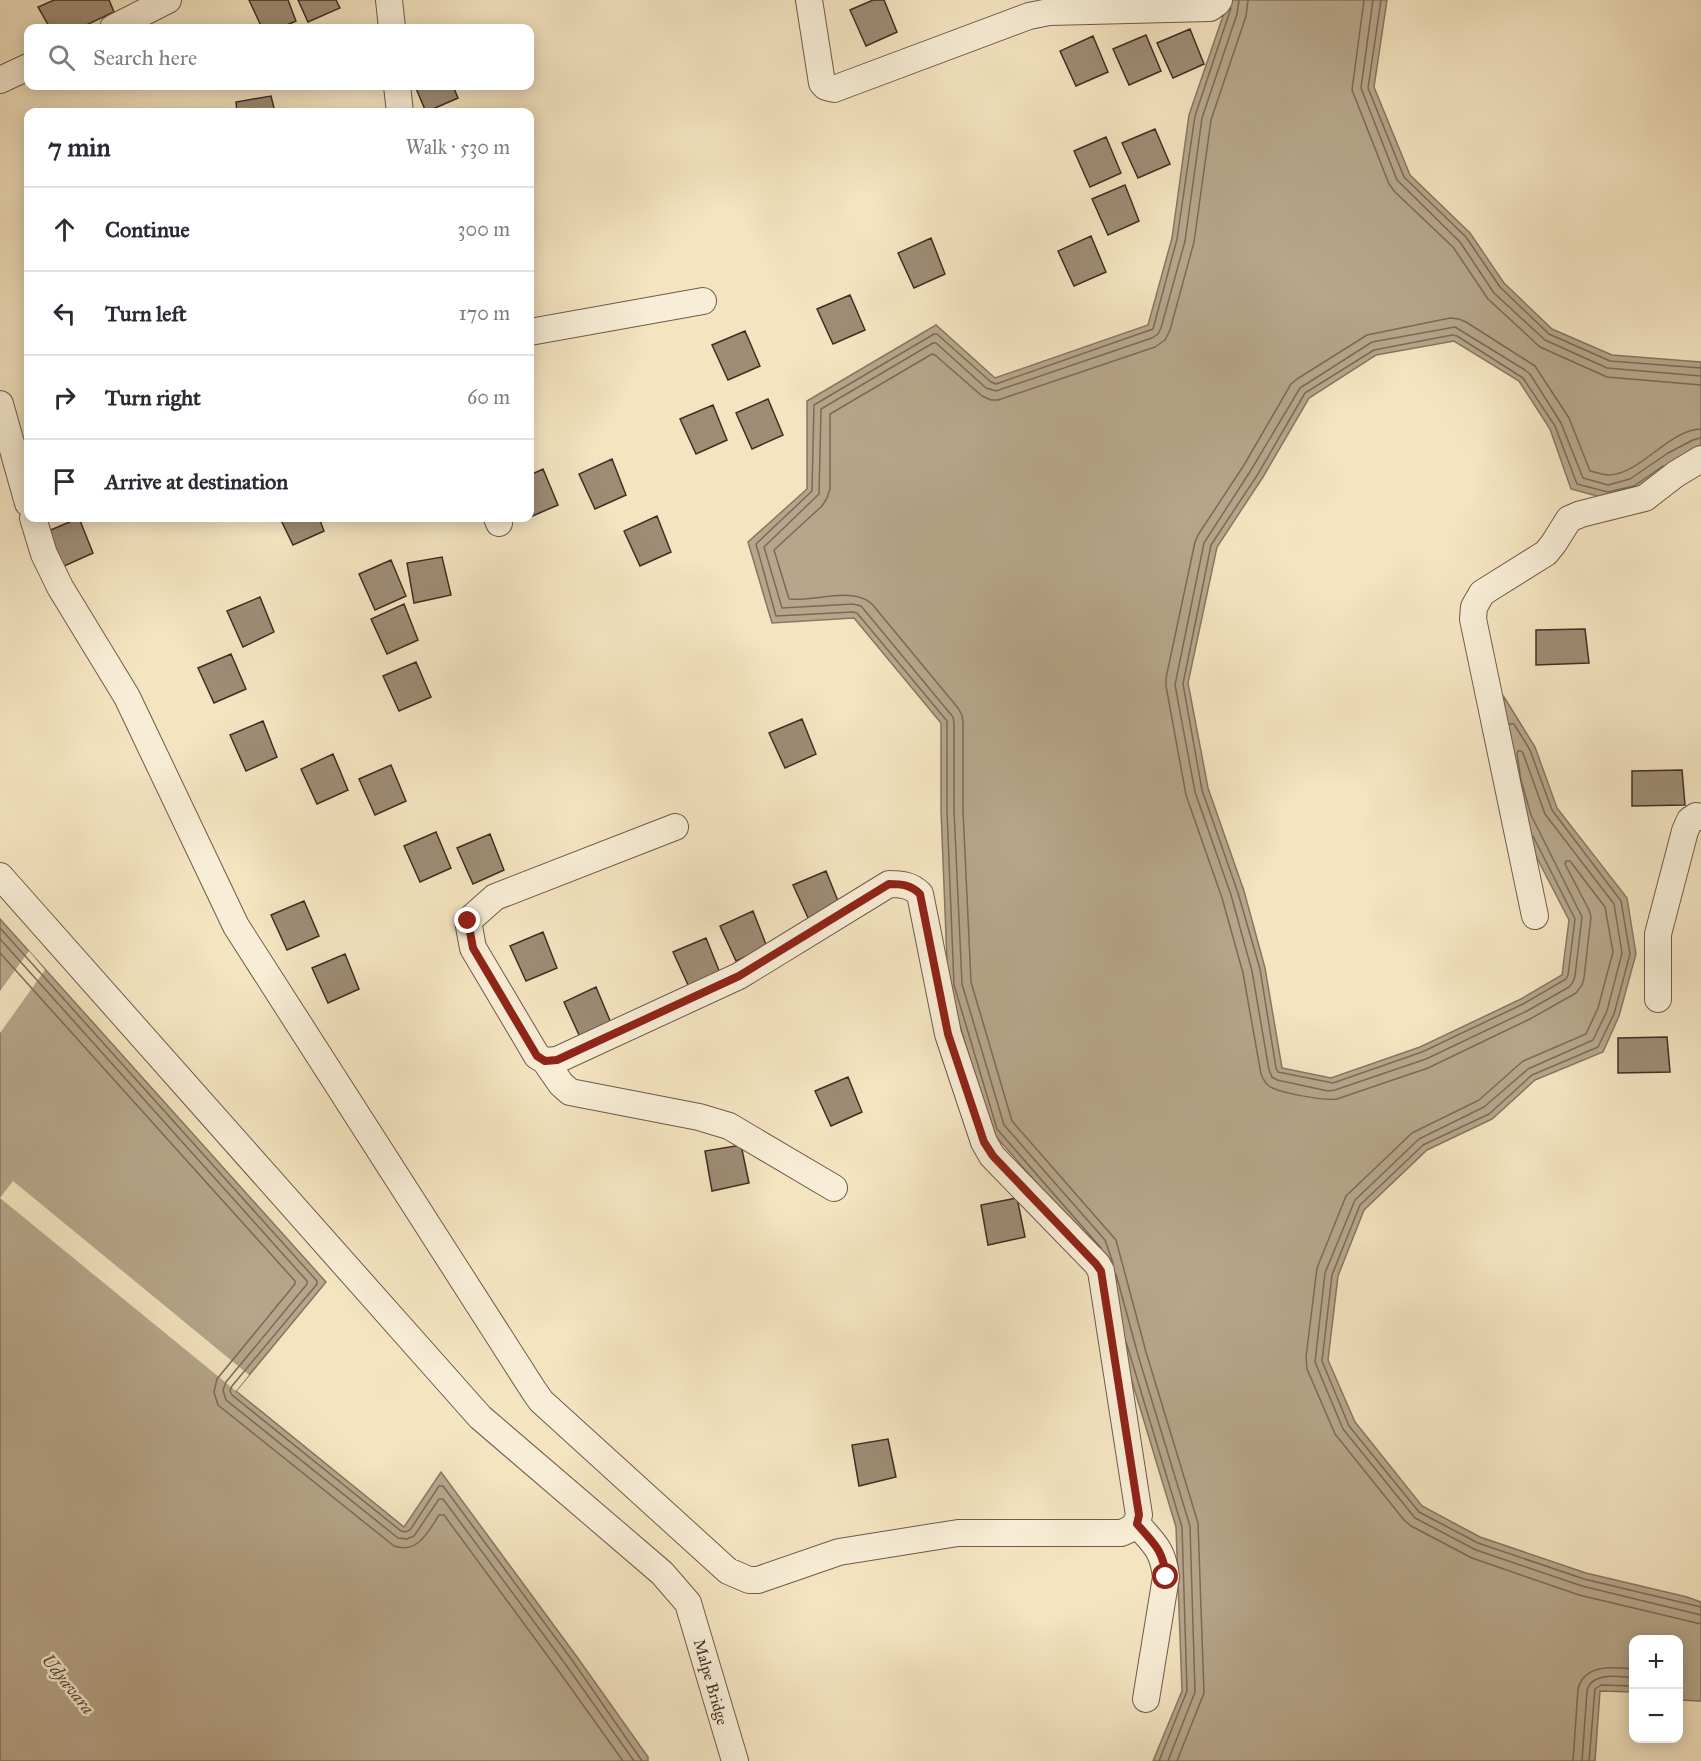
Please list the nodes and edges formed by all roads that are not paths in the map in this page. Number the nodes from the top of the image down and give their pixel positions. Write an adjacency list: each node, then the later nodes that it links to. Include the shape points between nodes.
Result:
1 (168, 0): 5 (street)
2 (389, 0): 6 (street)
3 (809, 0): 4 (street, via 822,83 834,89 1029,16 1049,12 1210,8)
4 (1219, 0)
5 (121, 24)
6 (392, 24)
7 (24, 69): 8 (street)
8 (0, 80)
9 (397, 90): 10 (street)
10 (400, 108)
11 (703, 301): 12 (street)
12 (534, 331)
13 (0, 404): 14 (street)
14 (18, 435): 16 (street)
15 (1701, 459): 21 (street, via 1646,498 1569,519 1546,553 1482,593 1474,607 1473,619)
16 (24, 476)
17 (34, 522): 25 (street, via 60,587 127,697 236,926 534,1391 719,1564 740,1577 758,1580 839,1552 958,1533 1121,1533)
18 (1701, 818): 22 (street, via 1690,820 1685,831 1658,934)
19 (675, 827): 23 (street, via 495,897 468,921 473,948 537,1056)
20 (0, 876): 27 (street, Malpe Bridge, via 480,1417 662,1573 688,1603)
21 (1535, 916)
22 (1658, 999)
23 (545, 1061): 24 (street, via 570,1092 729,1126); 25 (street, via 557,1060 739,976 889,884 913,887 920,894 948,1034 987,1149 1101,1271 1139,1515)
24 (834, 1188)
25 (1137, 1524): 26 (street, via 1159,1550 1166,1577)
26 (1146, 1699)
27 (735, 1761)

